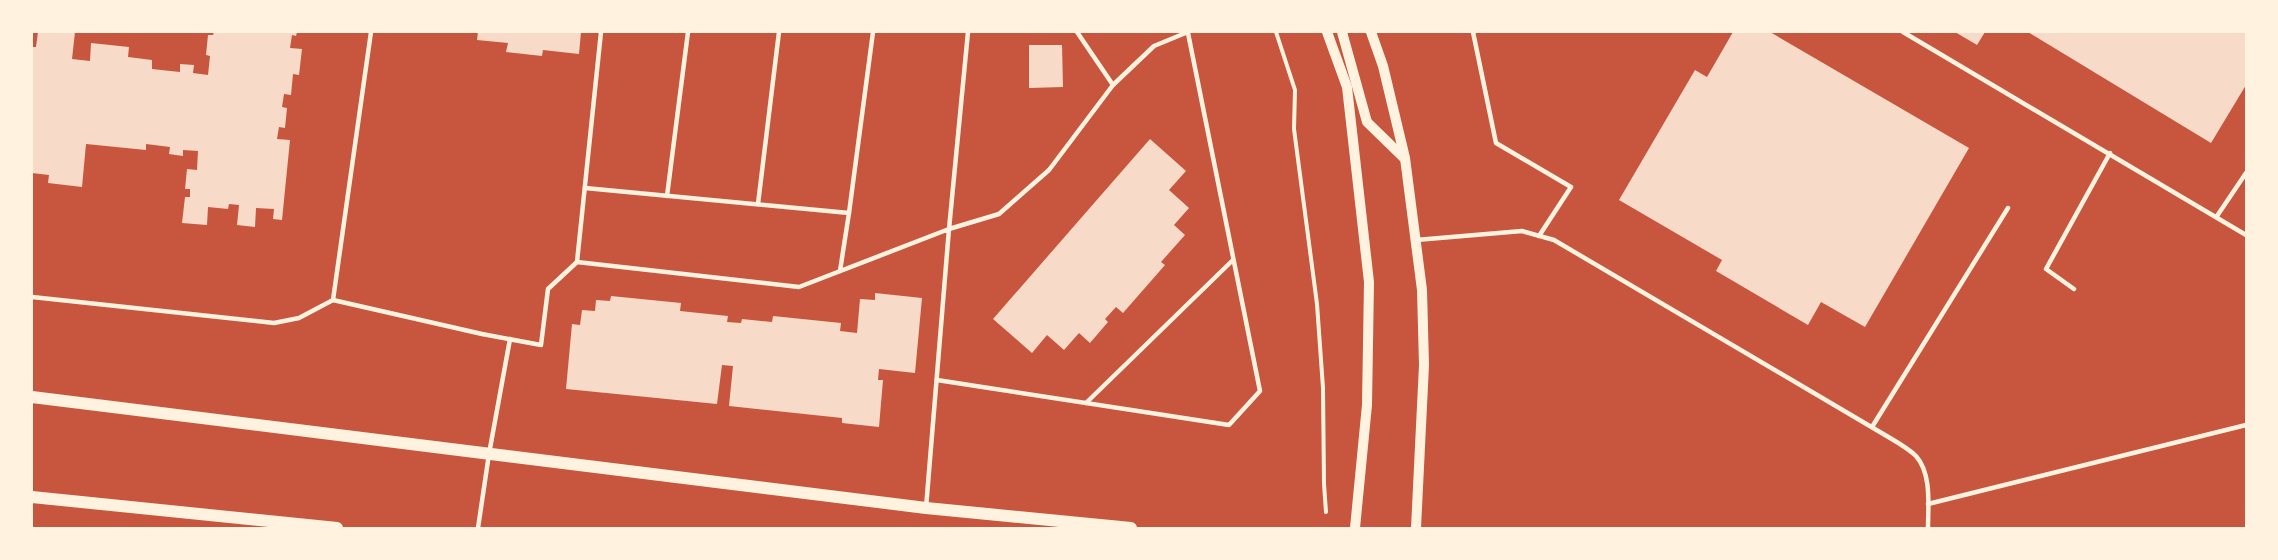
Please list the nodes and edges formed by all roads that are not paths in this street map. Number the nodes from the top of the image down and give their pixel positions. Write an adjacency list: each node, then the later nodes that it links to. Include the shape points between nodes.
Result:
1 (371, 32): 33 (lane)
2 (601, 32): 18 (lane)
3 (688, 32): 19 (lane)
4 (779, 32): 20 (lane)
5 (873, 32): 22 (lane)
6 (968, 32): 24 (lane)
7 (1077, 32): 14 (lane)
8 (1189, 32): 14 (lane, via 1154,46); 28 (lane)
9 (1327, 32): 47 (street, via 1347,87 1369,282 1367,405)
10 (1342, 32): 16 (street, via 1367,123)
11 (1371, 32): 16 (street)
12 (1473, 32): 26 (lane, via 1496,143 1571,187)
13 (1903, 32): 15 (lane)
14 (1113, 85): 24 (lane, via 1049,170 999,214)
15 (2110, 153): 23 (lane); 31 (lane, via 2046,269)
16 (1405, 158): 27 (street)
17 (2247, 173): 23 (lane)
18 (585, 188): 19 (lane); 29 (lane)
19 (667, 196): 20 (lane)
20 (758, 204): 22 (lane)
21 (2008, 208): 39 (lane)
22 (849, 213): 30 (lane)
23 (2217, 216): 25 (lane)
24 (949, 229): 30 (lane); 35 (lane)
25 (2247, 235)
26 (1539, 236): 27 (lane, via 1522,231); 39 (lane, via 1554,240)
27 (1415, 240): 48 (street, via 1422,290 1424,365)
28 (1233, 260): 37 (lane); 37 (lane, via 1260,390 1230,425)
29 (577, 262): 30 (lane, via 799,287); 34 (lane, via 548,290 541,345)
30 (840, 271)
31 (2074, 289)
32 (32, 297): 33 (lane, via 274,324 300,318)
33 (333, 300): 34 (lane)
34 (510, 339): 40 (lane)
35 (937, 381): 37 (lane); 43 (lane)
36 (32, 397): 40 (main road)
37 (1086, 403)
38 (2247, 424): 42 (lane)
39 (1872, 428): 42 (lane, via 1915,456 1926,478)
40 (489, 454): 43 (main road); 45 (lane)
41 (32, 497): 44 (main road)
42 (1928, 504): 49 (lane)
43 (926, 508): 46 (main road)
44 (337, 528)
45 (478, 528)
46 (1131, 528)
47 (1354, 528)
48 (1416, 528)
49 (1928, 528)

